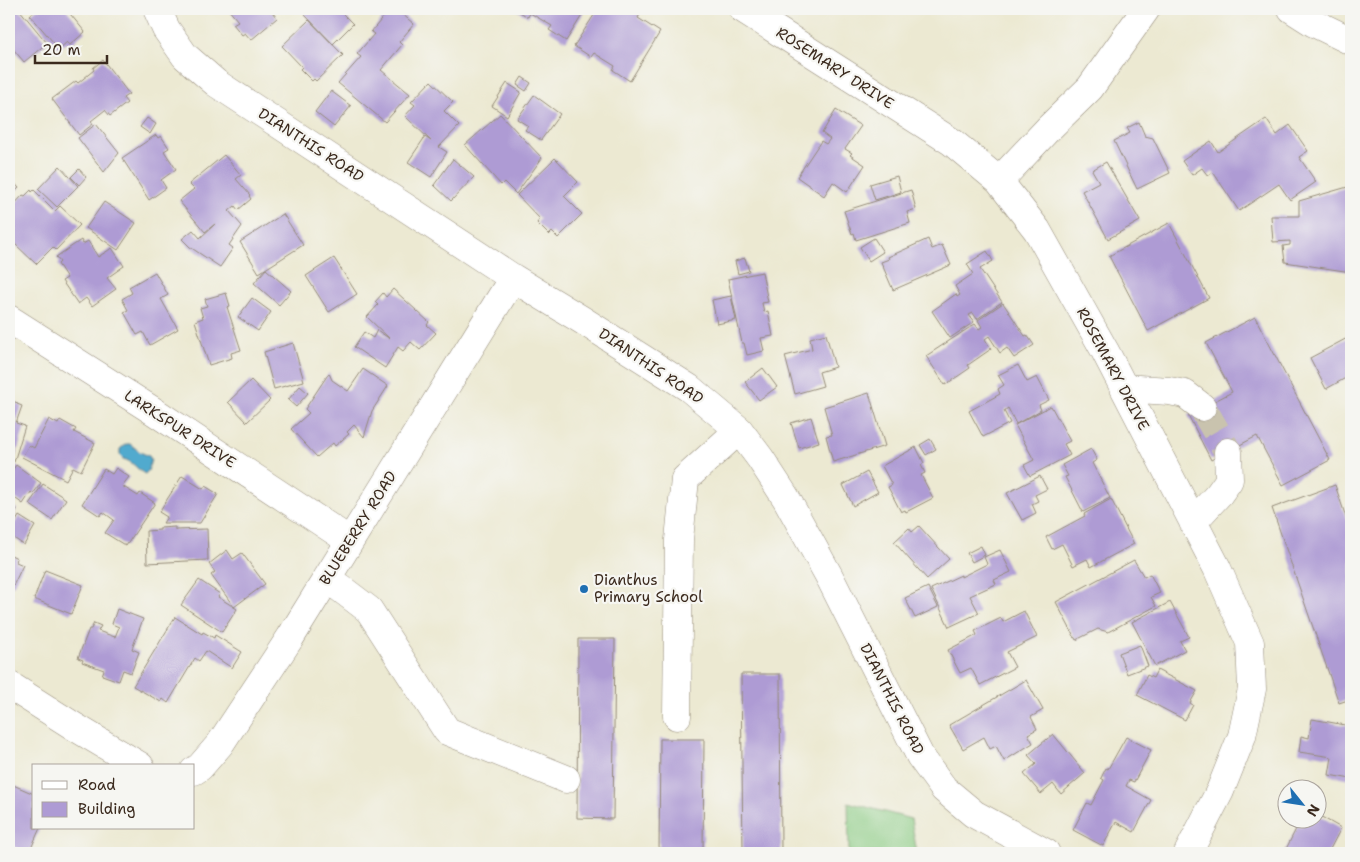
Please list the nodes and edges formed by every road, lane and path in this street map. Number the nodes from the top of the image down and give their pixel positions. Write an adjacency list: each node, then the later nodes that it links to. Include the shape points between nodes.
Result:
1 (157, 9): 7 (street, DIANTHIS ROAD, via 185,56 216,83)
2 (743, 9): 6 (street, ROSEMARY DRIVE, via 952,142)
3 (1146, 9): 6 (street, via 1090,88)
4 (1292, 9): 5 (street)
5 (1351, 41)
6 (999, 181): 9 (street, ROSEMARY DRIVE, via 1037,230)
7 (513, 278): 11 (street, DIANTHIS ROAD, via 689,388); 14 (street, BLUEBERRY ROAD)
8 (9, 319): 14 (street, LARKSPUR DRIVE)
9 (1124, 388): 10 (street, via 1185,394); 13 (street, ROSEMARY DRIVE)
10 (1202, 407)
11 (739, 430): 17 (street, via 686,479 679,540); 21 (street, DIANTHIS ROAD, via 786,498 830,576 920,756 944,789 974,814)
12 (1228, 452): 13 (street, via 1229,480)
13 (1193, 522): 22 (street, ROSEMARY DRIVE, via 1250,643 1252,688 1242,736 1220,791)
14 (350, 541): 15 (street, BLUEBERRY ROAD)
15 (327, 578): 19 (street, BLUEBERRY ROAD, via 220,744); 20 (street, via 369,610 447,731)
16 (9, 685): 18 (street)
17 (677, 716)
18 (137, 764)
19 (195, 770)
20 (566, 779)
21 (1046, 853)
22 (1188, 853)

